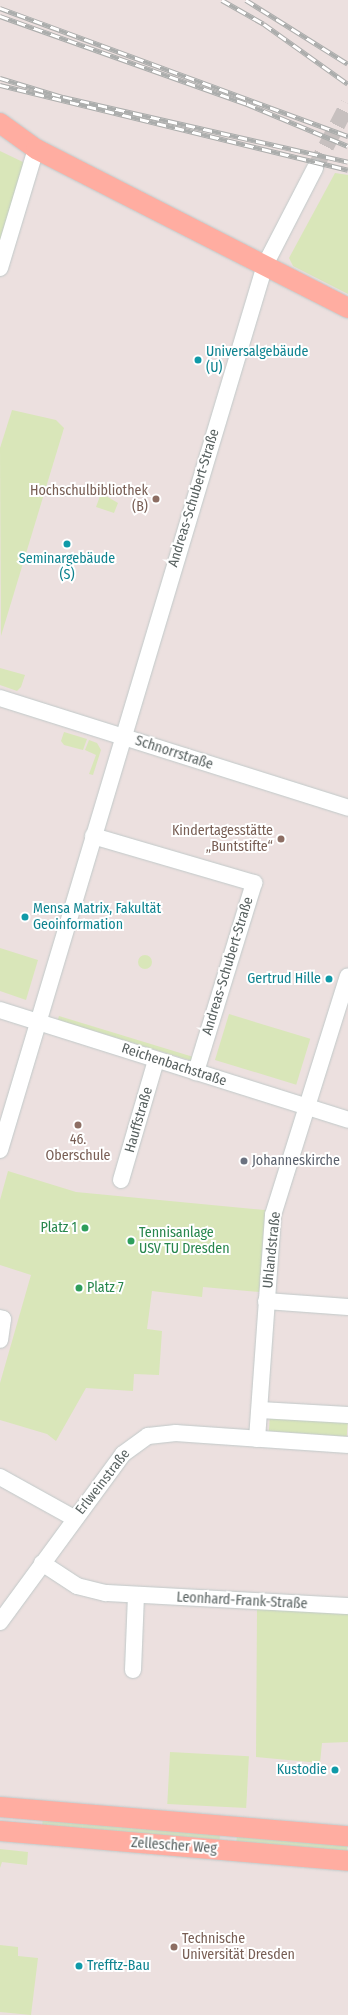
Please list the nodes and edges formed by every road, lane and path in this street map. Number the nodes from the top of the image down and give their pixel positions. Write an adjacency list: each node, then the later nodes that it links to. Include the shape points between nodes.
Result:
1 (0, 123): 2 (main road)
2 (36, 149): 4 (main road); 5 (street)
3 (315, 168): 4 (street, Andreas-Schubert-Straße)
4 (265, 265): 6 (main road); 8 (street, Andreas-Schubert-Straße)
5 (0, 268)
6 (348, 308)
7 (0, 698): 8 (street, Schnorrstraße)
8 (122, 736): 9 (street, Schnorrstraße); 10 (street, Andreas-Schubert-Straße)
9 (348, 808)
10 (93, 836): 13 (street, Andreas-Schubert-Straße); 15 (street, Andreas-Schubert-Straße, via 254,884)
11 (348, 976): 16 (street, Uhlandstraße)
12 (0, 1010): 13 (street, Reichenbachstraße)
13 (39, 1022): 14 (street, Reichenbachstraße); 18 (street, Andreas-Schubert-Straße)
14 (156, 1060): 15 (street, Reichenbachstraße); 19 (street, Hauffstraße)
15 (196, 1072): 16 (street, Reichenbachstraße)
16 (306, 1107): 17 (street, Reichenbachstraße); 20 (street, Uhlandstraße, via 273,1215)
17 (348, 1120)
18 (0, 1150)
19 (121, 1180)
20 (266, 1301): 21 (street); 24 (street, Uhlandstraße)
21 (348, 1307)
22 (0, 1318): 23 (street, via 3,1319)
23 (0, 1340)
24 (260, 1410): 25 (street); 26 (street, Uhlandstraße)
25 (348, 1415)
26 (257, 1439): 27 (street, Erlweinstraße); 29 (street, Erlweinstraße, via 176,1433 148,1436 123,1454)
27 (348, 1445)
28 (0, 1477): 29 (street)
29 (74, 1518): 30 (street, Erlweinstraße)
30 (42, 1563): 31 (street, Leonhard-Frank-Straße, via 77,1586); 33 (street, Erlweinstraße)
31 (136, 1596): 32 (street, Leonhard-Frank-Straße); 34 (street)
32 (348, 1606)
33 (0, 1622)
34 (133, 1670)
35 (0, 1807): 37 (main road, Zellescher Weg)
36 (0, 1831): 38 (main road, Zellescher Weg)
37 (348, 1836)
38 (348, 1861)

